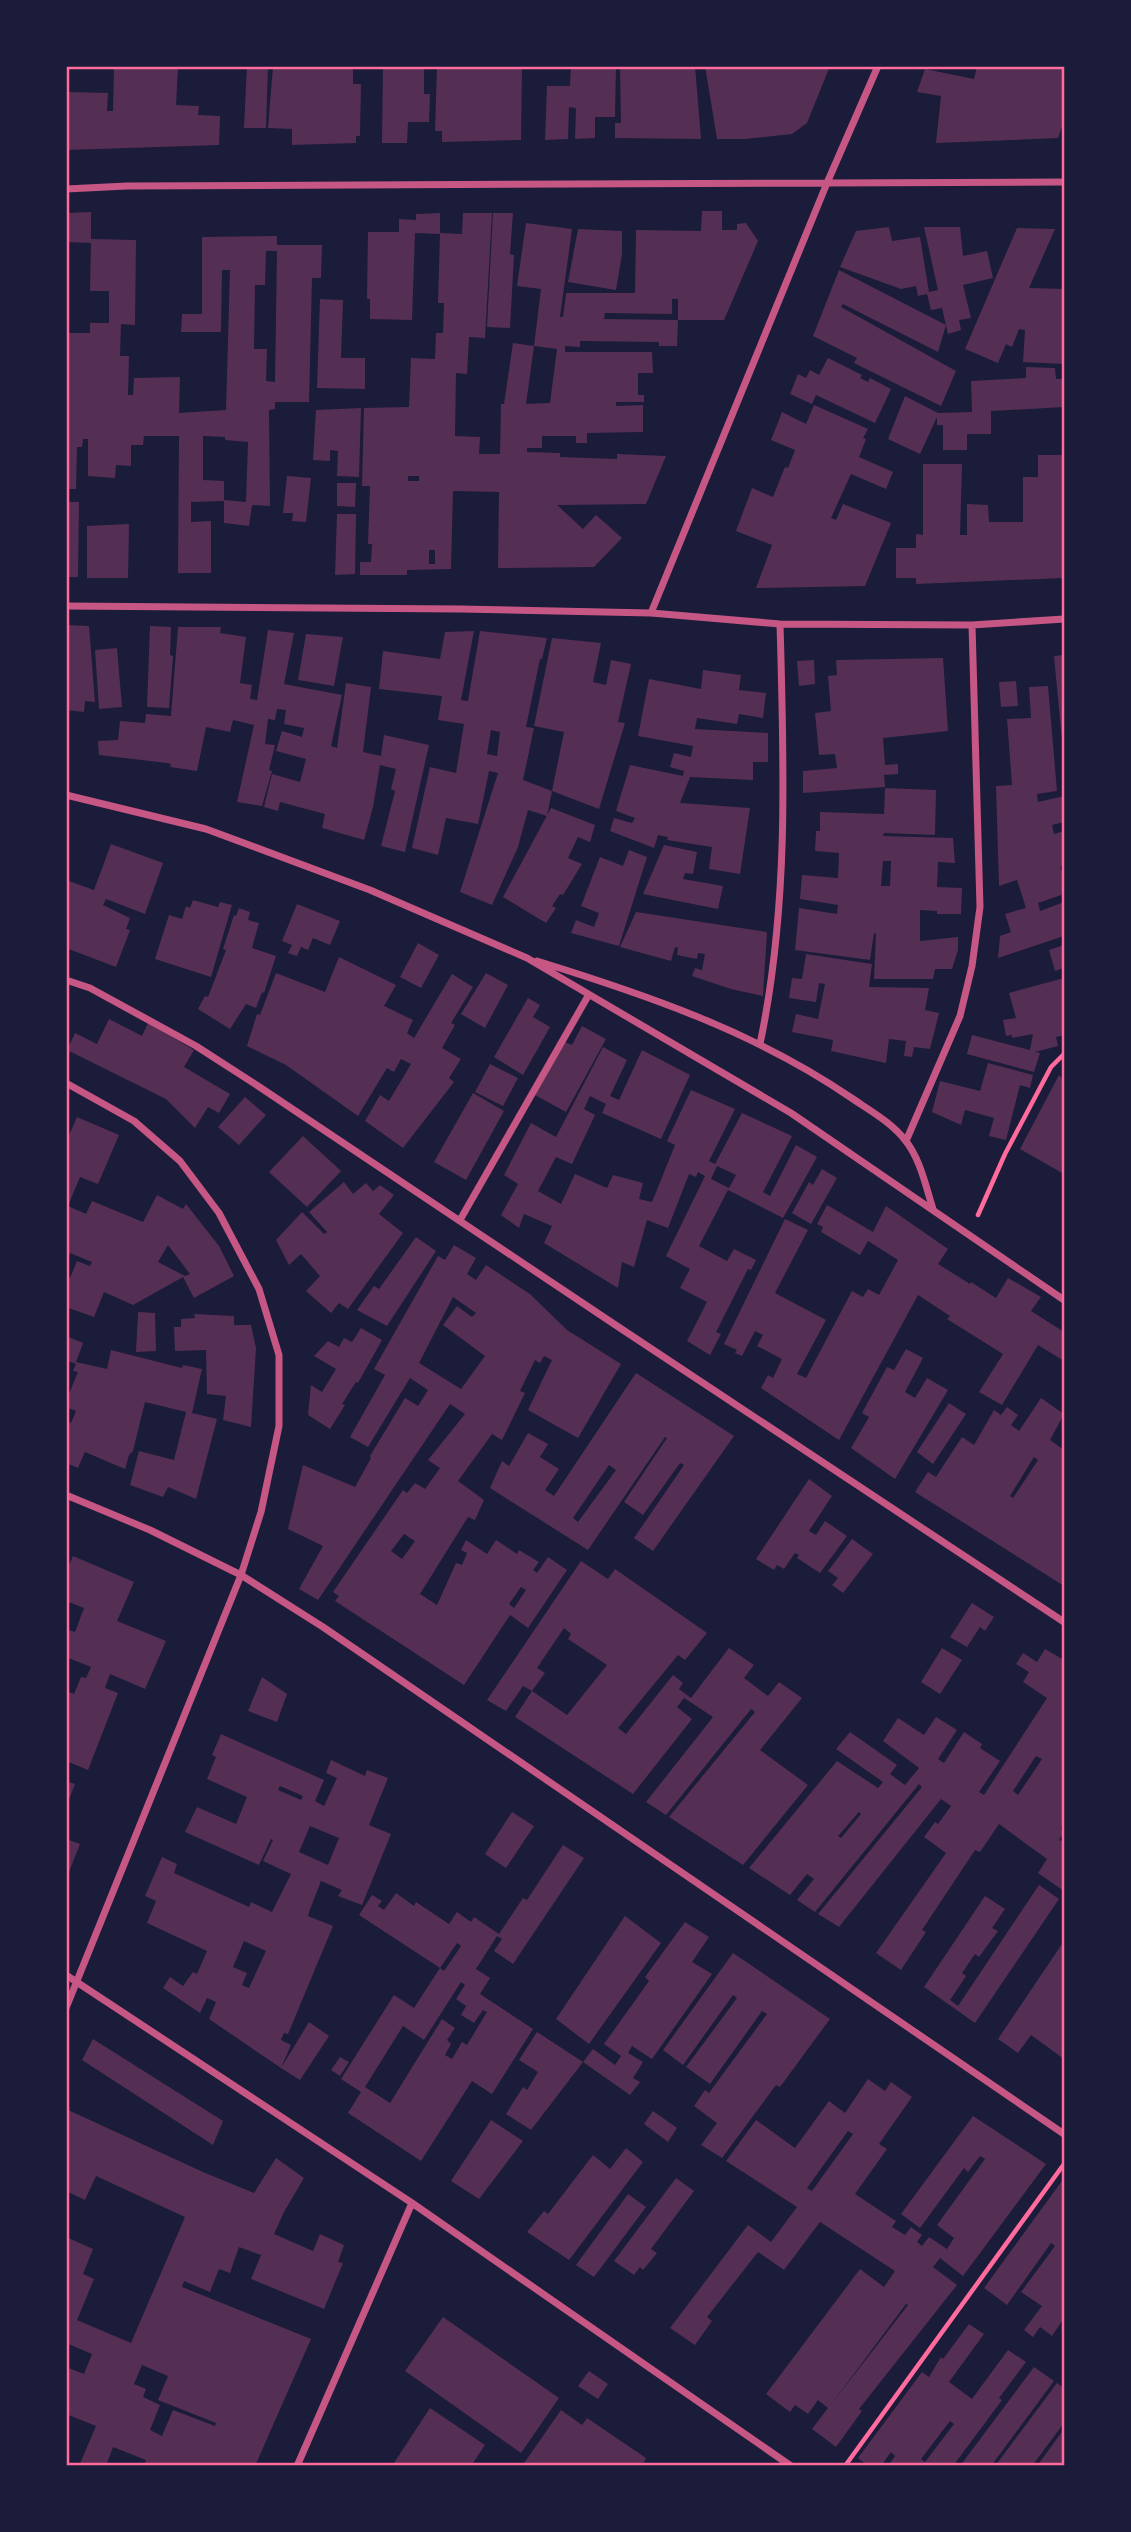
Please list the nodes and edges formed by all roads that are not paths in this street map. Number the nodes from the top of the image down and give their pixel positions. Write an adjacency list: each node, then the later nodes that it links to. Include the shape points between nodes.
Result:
1 (878, 66): 3 (street)
2 (1065, 182): 3 (street)
3 (827, 183): 4 (street); 6 (street)
4 (66, 189)
5 (66, 607): 6 (street)
6 (651, 613): 8 (street)
7 (1065, 619): 9 (street)
8 (780, 624): 9 (street); 14 (street, via 785,797 777,934)
9 (972, 625): 16 (street, via 980,907 960,1016)
10 (66, 795): 11 (street, via 206,829 370,890)
11 (527, 958): 13 (street); 14 (street, via 688,1011)
12 (66, 980): 18 (street, via 90,988 196,1046)
13 (588, 996): 17 (street, via 791,1113); 18 (street)
14 (760, 1044): 16 (street, via 833,1085)
15 (66, 1083): 21 (street, via 134,1121 180,1161 219,1213 259,1289 279,1355 279,1426 261,1512)
16 (906, 1141): 17 (street)
17 (933, 1209): 19 (street)
18 (460, 1220): 22 (street)
19 (1065, 1300)
20 (66, 1495): 21 (street)
21 (241, 1575): 24 (street); 26 (street)
22 (1065, 1622)
23 (66, 1975): 24 (street)
24 (78, 1981): 25 (street); 27 (street)
25 (66, 2008)
26 (1065, 2134)
27 (412, 2203): 28 (street); 29 (street)
28 (297, 2466)
29 (791, 2466)

